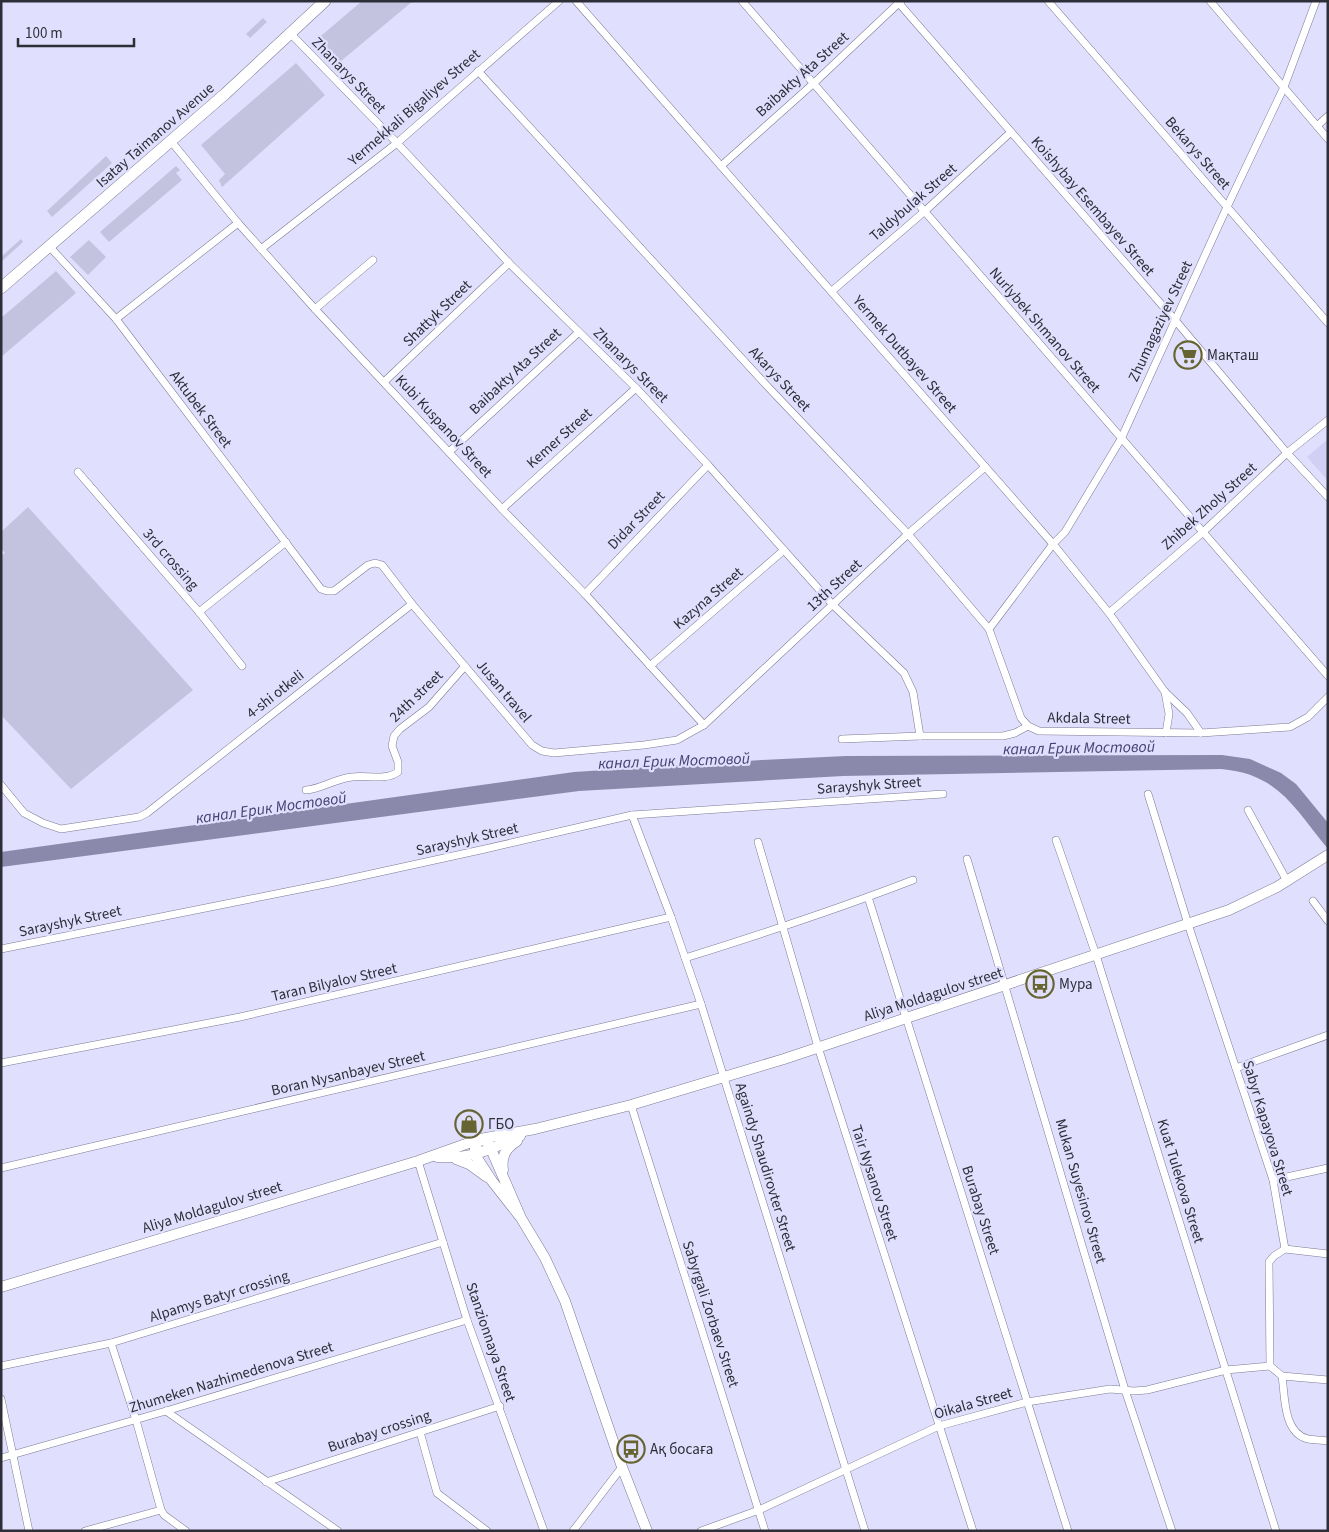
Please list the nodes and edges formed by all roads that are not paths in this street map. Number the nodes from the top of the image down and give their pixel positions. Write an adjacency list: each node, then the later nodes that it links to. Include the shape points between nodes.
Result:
1 (325, 1): 9 (main road, Isatay Taimanov Avenue)
2 (559, 1): 10 (street, Yermekkali Bigaliyev Street)
3 (576, 1): 19 (street, Yermek Dutbayev Street)
4 (742, 1): 11 (street, Nurlybek Shmanov Street)
5 (1048, 1): 20 (street, Bekarys Street)
6 (1210, 1): 12 (street)
7 (1316, 1): 12 (street, Zhumagaziyev Street)
8 (899, 2): 11 (street, Baibakty Ata Street); 15 (street, Koishybay Esembayev Street)
9 (290, 33): 17 (main road, Isatay Taimanov Avenue); 18 (street, Zhanarys Street)
10 (478, 71): 18 (street, Yermekkali Bigaliyev Street); 46 (street, Akarys Street)
11 (814, 83): 19 (street, Baibakty Ata Street); 21 (street, Nurlybek Shmanov Street)
12 (1284, 87): 14 (street); 20 (street, Zhumagaziyev Street)
13 (1328, 116): 14 (street)
14 (1317, 126): 16 (street)
15 (1011, 132): 21 (street, Taldybulak Street); 31 (street, Koishybay Esembayev Street)
16 (1328, 139)
17 (170, 140): 22 (street, Kubi Kuspanov Street); 23 (main road, Isatay Taimanov Avenue)
18 (397, 143): 24 (street, Yermekkali Bigaliyev Street); 26 (street, Zhanarys Street)
19 (721, 166): 28 (street, Yermek Dutbayev Street)
20 (1227, 207): 31 (street, Zhumagaziyev Street); 32 (street, Bekarys Street)
21 (925, 212): 28 (street, Taldybulak Street); 37 (street, Nurlybek Shmanov Street)
22 (238, 223): 24 (street, Kubi Kuspanov Street); 30 (street)
23 (50, 246): 27 (main road, Isatay Taimanov Avenue); 30 (street, Aktubek Street)
24 (261, 249): 29 (street, Kubi Kuspanov Street)
25 (373, 260): 29 (street)
26 (509, 263): 33 (street, Zhanarys Street); 34 (street, Shattyk Street)
27 (1, 288)
28 (832, 291): 41 (street, Yermek Dutbayev Street)
29 (315, 309): 34 (street, Kubi Kuspanov Street)
30 (116, 319): 47 (street, Aktubek Street)
31 (1175, 320): 37 (street, Zhumagaziyev Street); 39 (street, Koishybay Esembayev Street)
32 (1328, 323)
33 (578, 332): 35 (street, Zhanarys Street); 38 (street, Baibakty Ata Street)
34 (384, 382): 38 (street, Kubi Kuspanov Street)
35 (636, 388): 40 (street, Zhanarys Street); 44 (street, Kemer Street)
36 (1328, 420): 39 (street, Zhibek Zholy Street)
37 (1121, 439): 45 (street, Nurlybek Shmanov Street); 48 (street, Zhumagaziyev Street, via 1065,532)
38 (449, 452): 44 (street, Kubi Kuspanov Street)
39 (1287, 453): 43 (street, Koishybay Esembayev Street); 45 (street, Zhibek Zholy Street)
40 (708, 465): 49 (street, Zhanarys Street); 51 (street, Didar Street)
41 (985, 467): 46 (street, 13th Street); 48 (street, Yermek Dutbayev Street)
42 (78, 472): 54 (street, 3rd crossing)
43 (1328, 497)
44 (502, 509): 51 (street, Kubi Kuspanov Street)
45 (1202, 533): 55 (street, Zhibek Zholy Street); 60 (street, Nurlybek Shmanov Street)
46 (908, 534): 53 (street, 13th Street); 56 (street, Akarys Street)
47 (286, 542): 50 (street, Aktubek Street, via 321,589); 54 (street)
48 (1053, 544): 55 (street, Yermek Dutbayev Street); 56 (street, Zhumagaziyev Street)
49 (784, 550): 53 (street, Zhanarys Street); 59 (street, Kazyna Street)
50 (327, 591): 52 (street, Jusan travel, via 334,591 375,563 382,566)
51 (585, 594): 59 (street, Kubi Kuspanov Street)
52 (412, 604): 58 (street, Jusan travel); 69 (street, 4-shi otkeli, via 139,817 61,829 24,813)
53 (833, 605): 63 (street, 13th Street); 67 (street, Zhanarys Street, via 904,673 913,692)
54 (199, 612): 57 (street, 3rd crossing)
55 (1109, 613): 61 (street, Yermek Dutbayev Street)
56 (988, 629): 64 (street, Akarys Street, via 1021,718)
57 (242, 666)
58 (465, 666): 63 (street, Jusan travel, via 532,745 542,751 554,753 661,743 678,740); 70 (street, 24th street, via 429,707 394,736 392,746 398,772 392,777 352,777 330,782 316,790)
59 (650, 666): 63 (street, Kubi Kuspanov Street)
60 (1328, 676)
61 (1165, 692): 65 (street, via 1169,714); 66 (street, Yermek Dutbayev Street, via 1187,713)
62 (1328, 697): 66 (street, Akdala Street, via 1308,717 1290,727)
63 (704, 725)
64 (1028, 726): 65 (street, Akdala Street, via 1039,731); 67 (street, Akdala Street, via 1003,736)
65 (1166, 733): 66 (street, Akdala Street)
66 (1201, 733)
67 (920, 736): 68 (street, Akdala Street)
68 (842, 739)
69 (1, 785)
70 (306, 790)
71 (943, 794): 74 (street, Sarayshyk Street)
72 (1148, 794): 85 (street, Sabyr Kapayova Street)
73 (1248, 810): 80 (street)
74 (632, 815): 83 (street, Againdy Shaudirovter Street); 87 (street, Sarayshyk Street, via 340,881)
75 (1056, 840): 88 (street, Kuat Tulekova Street)
76 (758, 842): 86 (street, Tair Nysanov Street)
77 (1328, 855): 80 (main road, Aliya Moldagulov street)
78 (967, 859): 90 (street, Mukan Suyesinov Street)
79 (913, 880): 81 (street)
80 (1287, 881): 85 (main road, Aliya Moldagulov street, via 1229,910)
81 (868, 898): 86 (street); 92 (street, Burabay Street)
82 (1313, 901): 84 (street)
83 (671, 917): 89 (street, Againdy Shaudirovter Street); 95 (street, Taran Bilyalov Street, via 240,1018)
84 (1328, 921)
85 (1188, 924): 88 (main road, Aliya Moldagulov street); 96 (street, Sabyr Kapayova Street)
86 (783, 927): 89 (street); 94 (street, Tair Nysanov Street)
87 (1, 949)
88 (1096, 955): 90 (main road, Aliya Moldagulov street); 120 (street, Kuat Tulekova Street)
89 (685, 958): 91 (street, Againdy Shaudirovter Street)
90 (1005, 986): 92 (main road, Aliya Moldagulov street); 123 (street, Mukan Suyesinov Street)
91 (701, 1004): 97 (street, Againdy Shaudirovter Street); 106 (street, Boran Nysanbayev Street)
92 (906, 1018): 94 (main road, Aliya Moldagulov street); 125 (street, Burabay Street)
93 (1328, 1034): 96 (street)
94 (818, 1047): 97 (main road, Aliya Moldagulov street); 129 (street, Tair Nysanov Street)
95 (1, 1063)
96 (1236, 1068): 109 (street, Sabyr Kapayova Street)
97 (723, 1077): 98 (main road, Aliya Moldagulov street); 135 (street, Againdy Shaudirovter Street)
98 (631, 1105): 99 (main road, Aliya Moldagulov street); 138 (street, Sabyrgali Zorbaev Street)
99 (535, 1129): 100 (main road, Aliya Moldagulov street); 101 (main road, Aliya Moldagulov street); 108 (main road, via 511,1145 504,1154)
100 (480, 1139): 101 (main road); 102 (main road); 103 (main road, Aliya Moldagulov street)
101 (491, 1149): 102 (main road, Aliya Moldagulov street); 108 (main road)
102 (475, 1155): 104 (main road, Aliya Moldagulov street); 110 (main road)
103 (431, 1157): 104 (main road, Aliya Moldagulov street); 105 (main road, Aliya Moldagulov street)
104 (455, 1158): 110 (main road)
105 (418, 1161): 112 (street, Stanzionnaya Street); 115 (main road, Aliya Moldagulov street)
106 (1, 1168)
107 (1328, 1168): 109 (street)
108 (503, 1177): 111 (main road)
109 (1273, 1180): 113 (street, Sabyr Kapayova Street)
110 (492, 1181): 111 (main road)
111 (521, 1218): 134 (main road, via 565,1301)
112 (443, 1242): 116 (street, Stanzionnaya Street); 117 (street, Alpamys Batyr crossing)
113 (1285, 1249): 114 (street); 119 (street, via 1270,1262)
114 (1328, 1254)
115 (1, 1287)
116 (467, 1320): 126 (street, Stanzionnaya Street); 127 (street, Zhumeken Nazhimedenova Street)
117 (111, 1343): 118 (street, Alpamys Batyr crossing); 128 (street)
118 (1, 1366)
119 (1270, 1366): 120 (street, Oikala Street); 121 (street)
120 (1226, 1370): 123 (street, Oikala Street, via 1148,1390); 153 (street, Kuat Tulekova Street)
121 (1282, 1376): 122 (street); 131 (street, via 1292,1428 1306,1439)
122 (1328, 1380)
123 (1125, 1390): 125 (street, Oikala Street, via 1110,1389); 152 (street, Mukan Suyesinov Street)
124 (1, 1399): 132 (street)
125 (1027, 1402): 129 (street, Oikala Street); 151 (street, Burabay Street)
126 (500, 1406): 130 (street, Burabay crossing); 144 (street, Stanzionnaya Street)
127 (166, 1411): 128 (street, Zhumeken Nazhimedenova Street); 136 (street)
128 (136, 1420): 132 (street, Zhumeken Nazhimedenova Street); 137 (street)
129 (939, 1426): 135 (street, Oikala Street); 150 (street, Tair Nysanov Street)
130 (420, 1432): 136 (street, Burabay crossing); 143 (street, via 438,1494)
131 (1328, 1441)
132 (13, 1454): 133 (street, Zhumeken Nazhimedenova Street); 139 (street)
133 (1, 1458)
134 (622, 1467): 145 (street); 146 (main road)
135 (846, 1469): 138 (street, Oikala Street); 149 (street, Againdy Shaudirovter Street)
136 (266, 1482): 142 (street)
137 (161, 1510): 140 (street); 141 (street)
138 (759, 1510): 147 (street, Oikala Street); 148 (street, Sabyrgali Zorbaev Street)
139 (29, 1531)
140 (85, 1531)
141 (186, 1531)
142 (338, 1531)
143 (487, 1531)
144 (544, 1531)
145 (573, 1531)
146 (647, 1531)
147 (701, 1531)
148 (765, 1531)
149 (865, 1531)
150 (973, 1531)
151 (1068, 1531)
152 (1172, 1531)
153 (1276, 1531)

